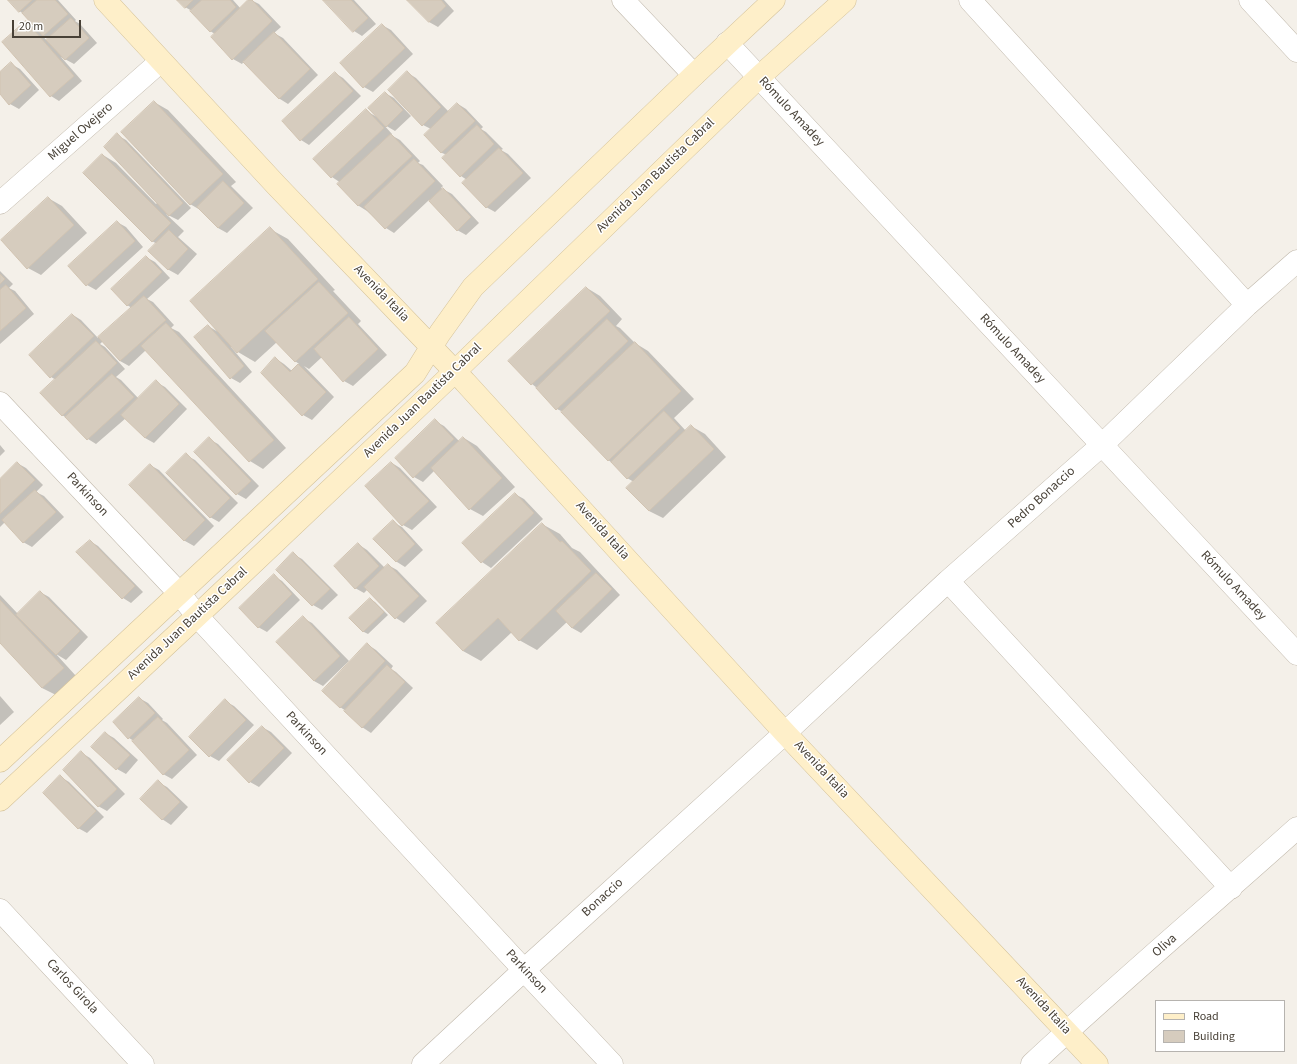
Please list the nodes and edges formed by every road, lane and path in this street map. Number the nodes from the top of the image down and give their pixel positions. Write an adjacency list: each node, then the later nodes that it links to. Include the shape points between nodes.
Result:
1 (105, 0): 9 (main road, Avenida Italia)
2 (623, 0): 10 (street)
3 (774, 0): 7 (main road, Avenida Juan Bautista Cabral)
4 (844, 0): 11 (main road, Avenida Juan Bautista Cabral)
5 (970, 0): 14 (street)
6 (1250, 0): 8 (street)
7 (727, 43): 10 (main road, Avenida Juan Bautista Cabral); 11 (street, Rómulo Amadey)
8 (1297, 51)
9 (162, 61): 12 (street, Miguel Ovejero); 15 (main road, Avenida Italia, via 276,185)
10 (694, 75): 15 (main road, Avenida Juan Bautista Cabral, via 472,287)
11 (759, 77): 16 (main road, Avenida Juan Bautista Cabral); 18 (street, Rómulo Amadey)
12 (0, 203)
13 (1297, 261): 14 (street, Pedro Bonaccio)
14 (1247, 305): 18 (street, Pedro Bonaccio)
15 (432, 346): 16 (main road, Avenida Italia); 20 (main road, Avenida Juan Bautista Cabral, via 414,373)
16 (455, 371): 21 (main road, Avenida Juan Bautista Cabral); 23 (main road, Avenida Italia)
17 (0, 403): 20 (street, Parkinson)
18 (1102, 445): 19 (street, Pedro Bonaccio); 22 (street, Rómulo Amadey)
19 (948, 581): 23 (street, Pedro Bonaccio); 27 (street)
20 (180, 594): 21 (street, Parkinson); 24 (main road, Avenida Juan Bautista Cabral)
21 (197, 616): 25 (main road, Avenida Juan Bautista Cabral); 29 (street, Parkinson)
22 (1297, 654)
23 (785, 733): 29 (street, Bonaccio); 30 (main road, Avenida Italia)
24 (0, 761)
25 (0, 800)
26 (1297, 828): 27 (street, Oliva)
27 (1231, 888): 30 (street, Oliva)
28 (0, 910): 31 (street, Carlos Girola)
29 (524, 970): 32 (street, Bonaccio); 33 (street, Parkinson)
30 (1067, 1032): 34 (street, Oliva); 35 (main road, Avenida Italia)
31 (143, 1064)
32 (423, 1064)
33 (612, 1064)
34 (1032, 1064)
35 (1097, 1064)

